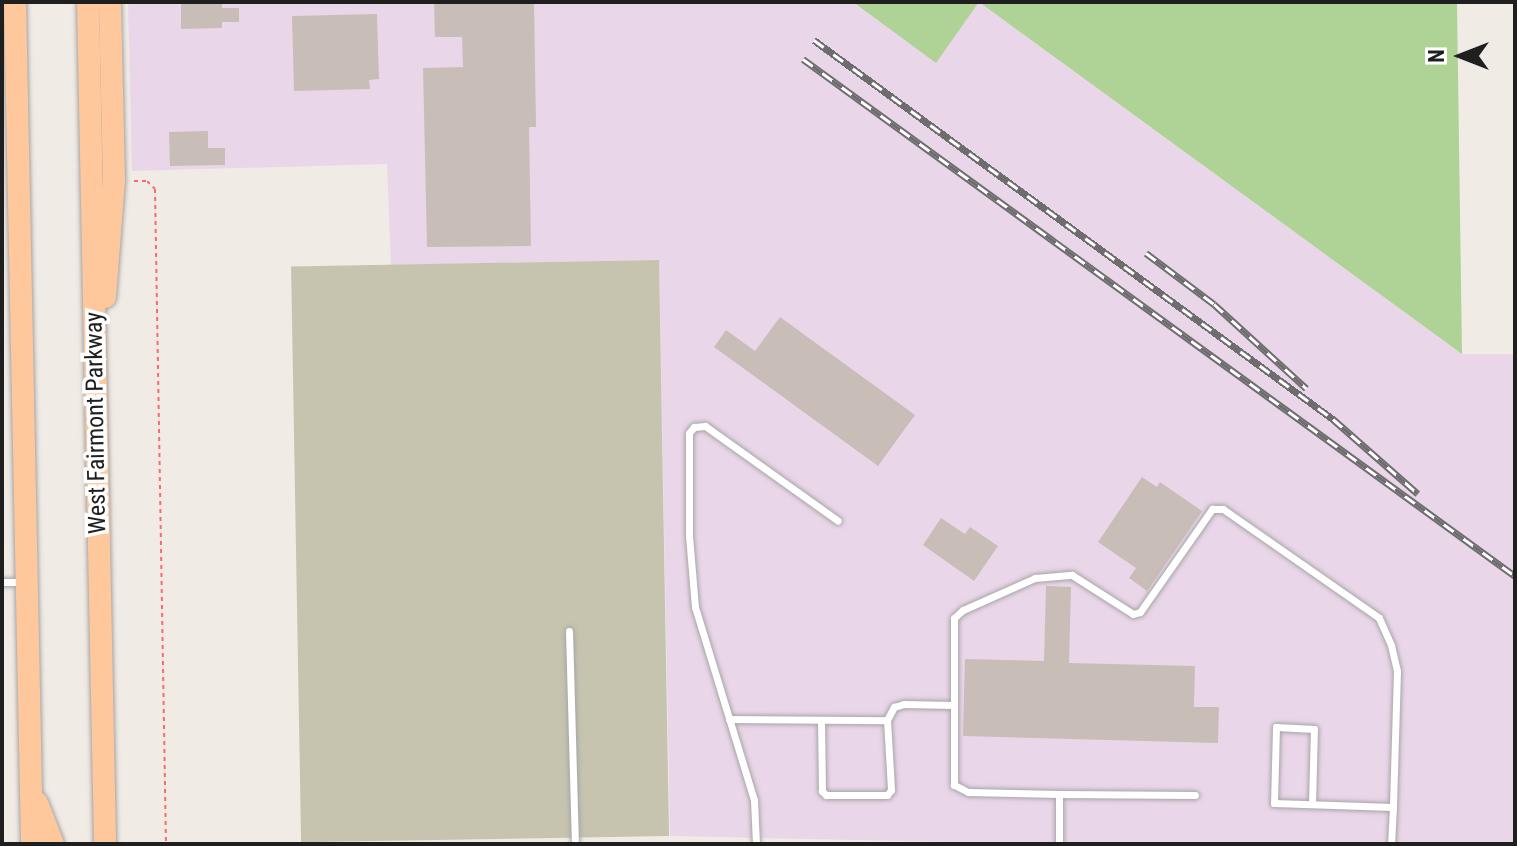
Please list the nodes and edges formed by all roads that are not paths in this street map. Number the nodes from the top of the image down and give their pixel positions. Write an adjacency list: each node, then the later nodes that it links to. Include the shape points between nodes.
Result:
1 (15, 2): 5 (main road)
2 (88, 2): 6 (main road, West Fairmont Parkway)
3 (110, 2): 6 (main road, via 112,237)
4 (2, 185): 5 (main road)
5 (20, 290): 9 (main road)
6 (95, 381): 22 (main road, West Fairmont Parkway)
7 (838, 521): 12 (lane, via 705,426 689,433 695,607)
8 (2, 582): 9 (lane)
9 (26, 582): 15 (main road)
10 (569, 631): 23 (lane)
11 (954, 705): 14 (lane, via 904,704 894,707); 16 (lane, via 954,785 968,792); 19 (lane, via 954,618 963,610 1035,578 1072,575 1133,614 1140,612 1212,509 1223,509 1379,618 1397,671)
12 (729, 719): 13 (lane); 24 (lane, via 754,800)
13 (821, 720): 14 (lane); 14 (lane, via 822,791 887,795)
14 (887, 720)
15 (30, 779): 20 (main road); 21 (main road)
16 (1059, 794): 17 (lane); 25 (lane)
17 (1195, 795)
18 (1312, 804): 18 (lane, via 1314,729 1276,727 1274,803); 19 (lane)
19 (1393, 807): 26 (lane)
20 (32, 844)
21 (53, 844)
22 (105, 844)
23 (575, 844)
24 (756, 844)
25 (1059, 844)
26 (1391, 844)

